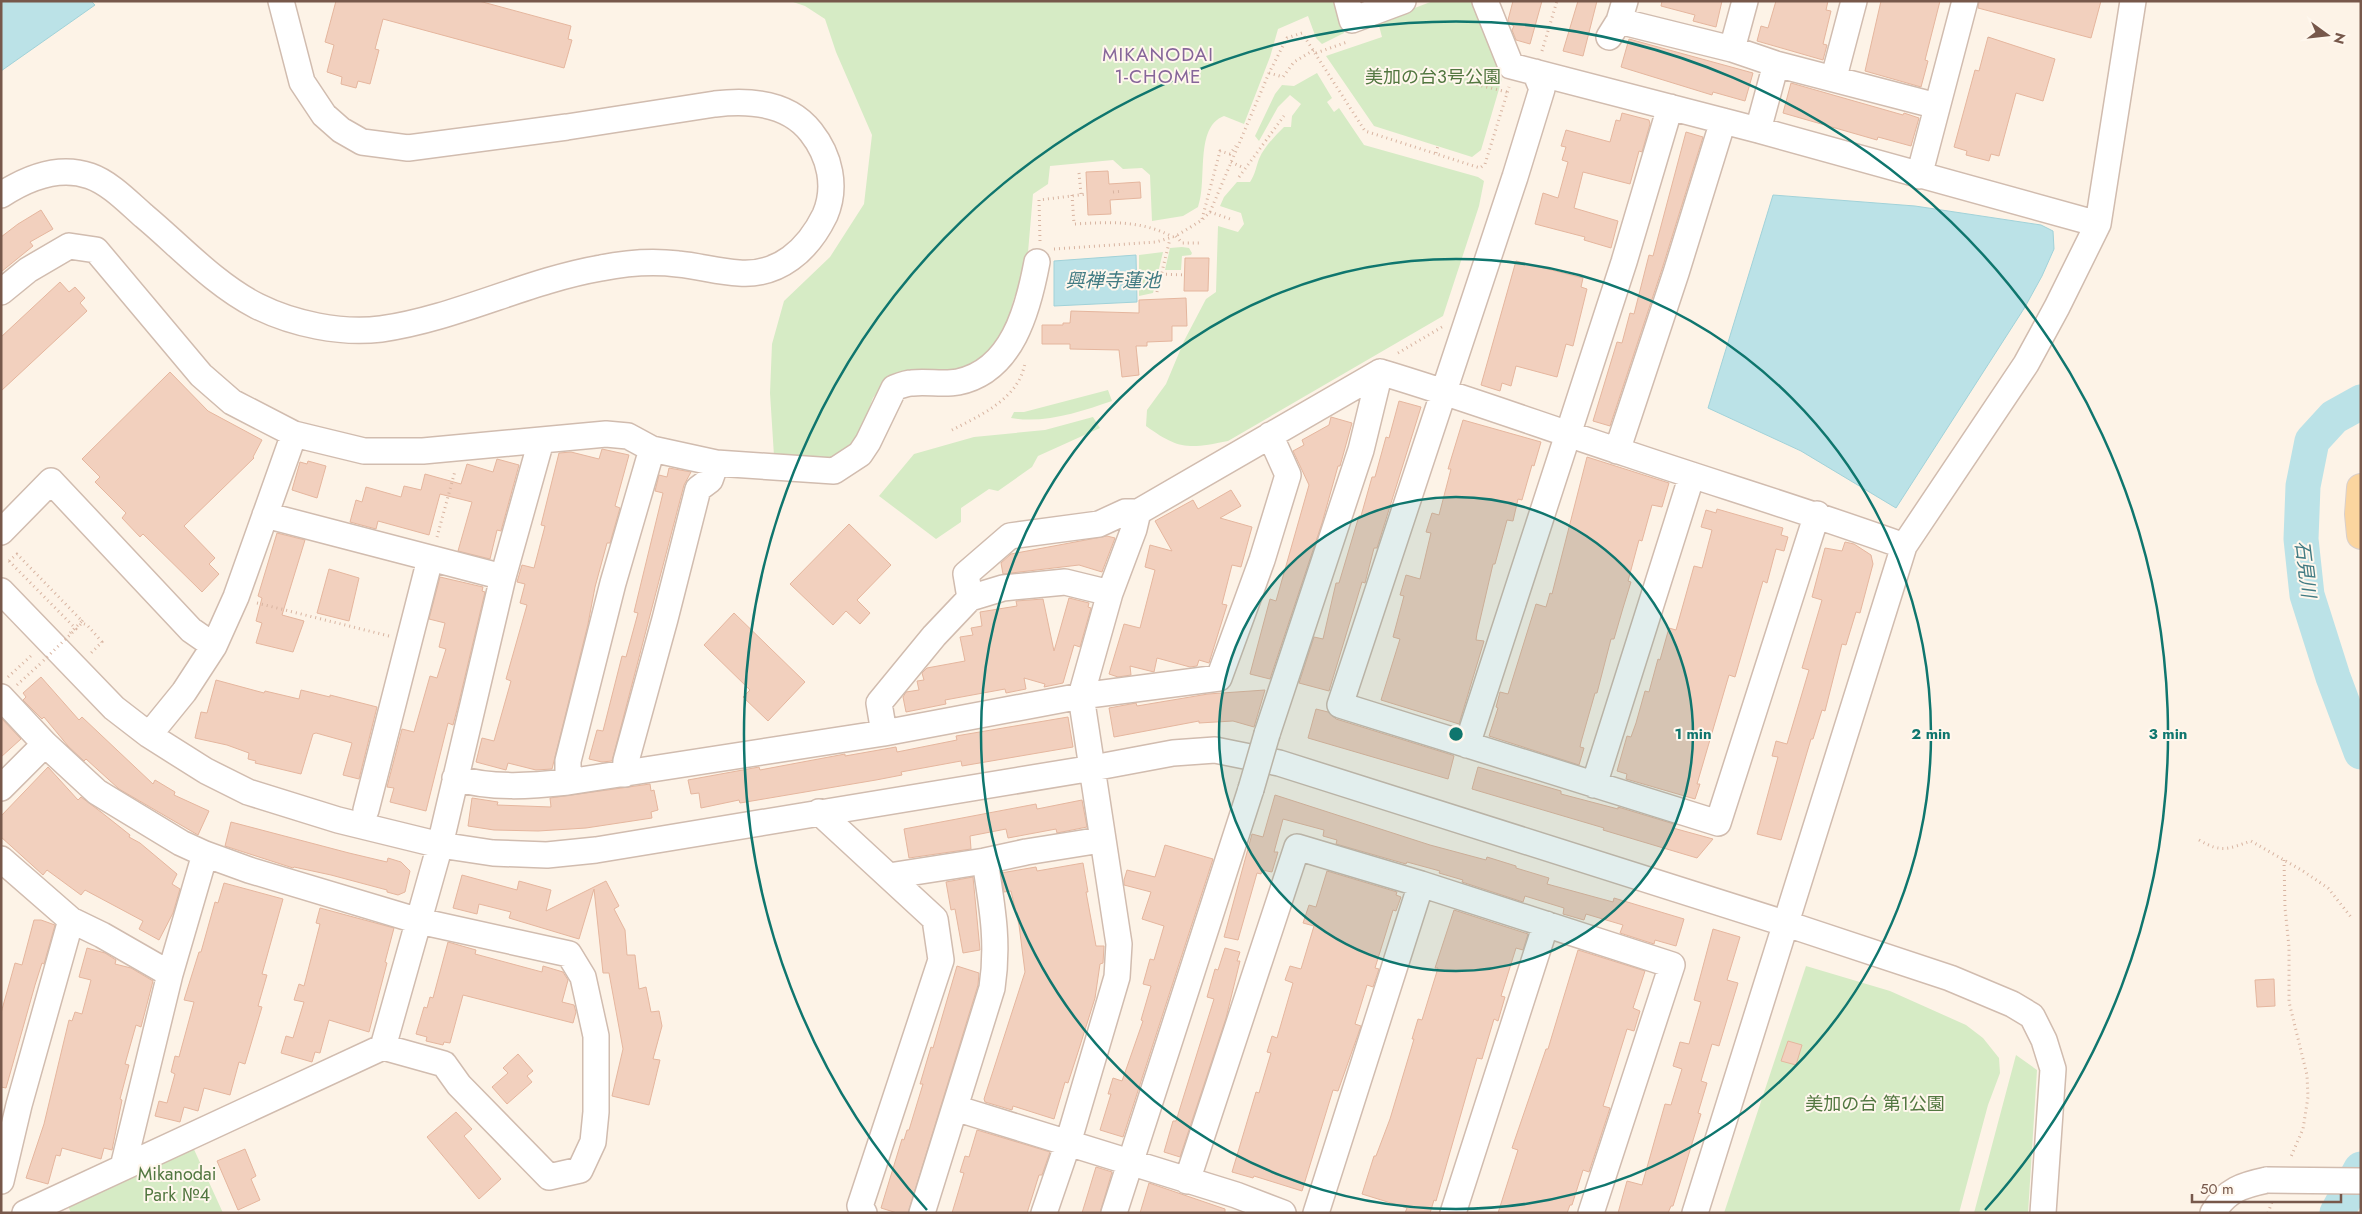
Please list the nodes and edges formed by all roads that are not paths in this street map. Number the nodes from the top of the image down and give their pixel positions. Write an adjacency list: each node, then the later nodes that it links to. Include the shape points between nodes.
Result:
1 (282, 1): 19 (street, via 302,82 324,115 362,142 408,148 715,104 763,103 786,111 806,125 814,136 830,171 830,203 806,247 768,271 740,273 676,263 600,268 410,324 352,330 310,324 257,306 211,274 112,189 92,176 70,172 43,175 19,183)
2 (1347, 1): 3 (street, via 1352,20)
3 (1404, 1)
4 (1485, 1): 12 (street, via 1511,66)
5 (1745, 1): 10 (street)
6 (1854, 1): 13 (street)
7 (1965, 1): 14 (street)
8 (2133, 1): 20 (street)
9 (1618, 20): 10 (street)
10 (1732, 48): 11 (street)
11 (1776, 64): 13 (street); 17 (street)
12 (1535, 72): 15 (street, via 1597,81); 24 (street, via 1542,89)
13 (1834, 78): 14 (street)
14 (1937, 106): 18 (street)
15 (1670, 107): 16 (street); 26 (street)
16 (1723, 121): 17 (street); 30 (street)
17 (1758, 130): 18 (street)
18 (1918, 176): 20 (street)
19 (1, 195)
20 (2098, 224): 39 (street, via 2026,364)
21 (1042, 256): 31 (street, via 1023,318 1001,357 981,375 957,383 910,383 894,388 860,454 834,471)
22 (1, 292): 25 (street, via 28,270 69,246 96,250 200,375 232,402)
23 (1380, 372): 24 (street); 27 (street); 75 (street, bridge, via 1361,450)
24 (1446, 392): 26 (street); 51 (street, via 1340,705)
25 (294, 434): 28 (street, via 364,451 460,449); 36 (street)
26 (1568, 434): 30 (street); 51 (street)
27 (1270, 435): 34 (street); 47 (street, via 1288,475 1262,560 1219,678)
28 (541, 441): 29 (street, via 606,434 628,436); 41 (street)
29 (652, 449): 31 (street); 55 (street, via 613,583 568,761)
30 (1617, 450): 32 (street)
31 (716, 463): 53 (street, via 710,480 698,489)
32 (1692, 476): 35 (street); 56 (street)
33 (2361, 488): 38 (main road)
34 (1138, 512): 43 (street); 44 (street, via 1125,512 1099,524 1010,536 966,574)
35 (1817, 514): 39 (street); 56 (street, via 1718,822)
36 (265, 515): 40 (street); 45 (street, via 236,598)
37 (1, 532): 45 (street, via 51,482 191,630)
38 (2361, 535)
39 (1904, 546): 70 (street)
40 (430, 559): 41 (street); 58 (street)
41 (503, 577): 54 (street)
42 (1, 590): 49 (street, via 114,708)
43 (1110, 593): 44 (street, via 1065,582 1003,588); 47 (street)
44 (970, 598): 48 (street, via 879,703)
45 (214, 646): 49 (street, via 184,692)
46 (5, 693): 50 (street)
47 (1081, 696): 48 (street); 52 (street)
48 (884, 733): 53 (street)
49 (149, 735): 61 (street, via 206,771 248,792 338,820)
50 (45, 744): 57 (street); 62 (street, via 97,792)
51 (1467, 745): 56 (street)
52 (1093, 768): 59 (street); 60 (street); 70 (street, via 1173,753 1215,750 1245,755)
53 (625, 774): 55 (street)
54 (455, 778): 55 (street, via 473,783 530,786); 61 (street)
55 (568, 782)
56 (1594, 785)
57 (1, 788)
58 (366, 810)
59 (819, 812): 61 (street, via 596,850 547,855 493,853); 65 (street)
60 (1101, 840): 64 (street); 74 (street, via 1119,944 1117,977)
61 (440, 845): 68 (street)
62 (206, 854): 68 (street); 71 (street)
63 (1, 859): 67 (street)
64 (985, 861): 65 (street); 73 (street, via 996,934 996,961 992,988)
65 (889, 876): 81 (street, via 935,919 941,960 860,1206)
66 (1421, 884): 69 (street); 78 (street, via 1296,847); 86 (street)
67 (71, 920): 71 (street); 77 (street)
68 (419, 921): 72 (street); 72 (street, via 569,954 583,977 596,1036 593,1142 580,1170 549,1177 459,1085 444,1064)
69 (1546, 924): 87 (street); 88 (street, via 1672,965)
70 (1787, 924): 89 (street); 90 (street, via 1950,978 2032,1016 2053,1069)
71 (170, 974): 76 (street)
72 (383, 1047): 76 (street)
73 (955, 1108): 74 (street); 82 (street)
74 (1068, 1143): 75 (street); 83 (street)
75 (1130, 1163): 78 (street); 84 (street)
76 (123, 1166): 80 (street)
77 (1, 1181)
78 (1187, 1181): 85 (street)
79 (2361, 1181): 91 (street, bridge, via 2270,1191 2241,1185 2218,1203)
80 (24, 1213)
81 (864, 1213)
82 (922, 1213)
83 (1044, 1213)
84 (1114, 1213)
85 (1283, 1213)
86 (1316, 1213)
87 (1453, 1213)
88 (1591, 1213)
89 (1695, 1213)
90 (2043, 1213)
91 (2213, 1213)

